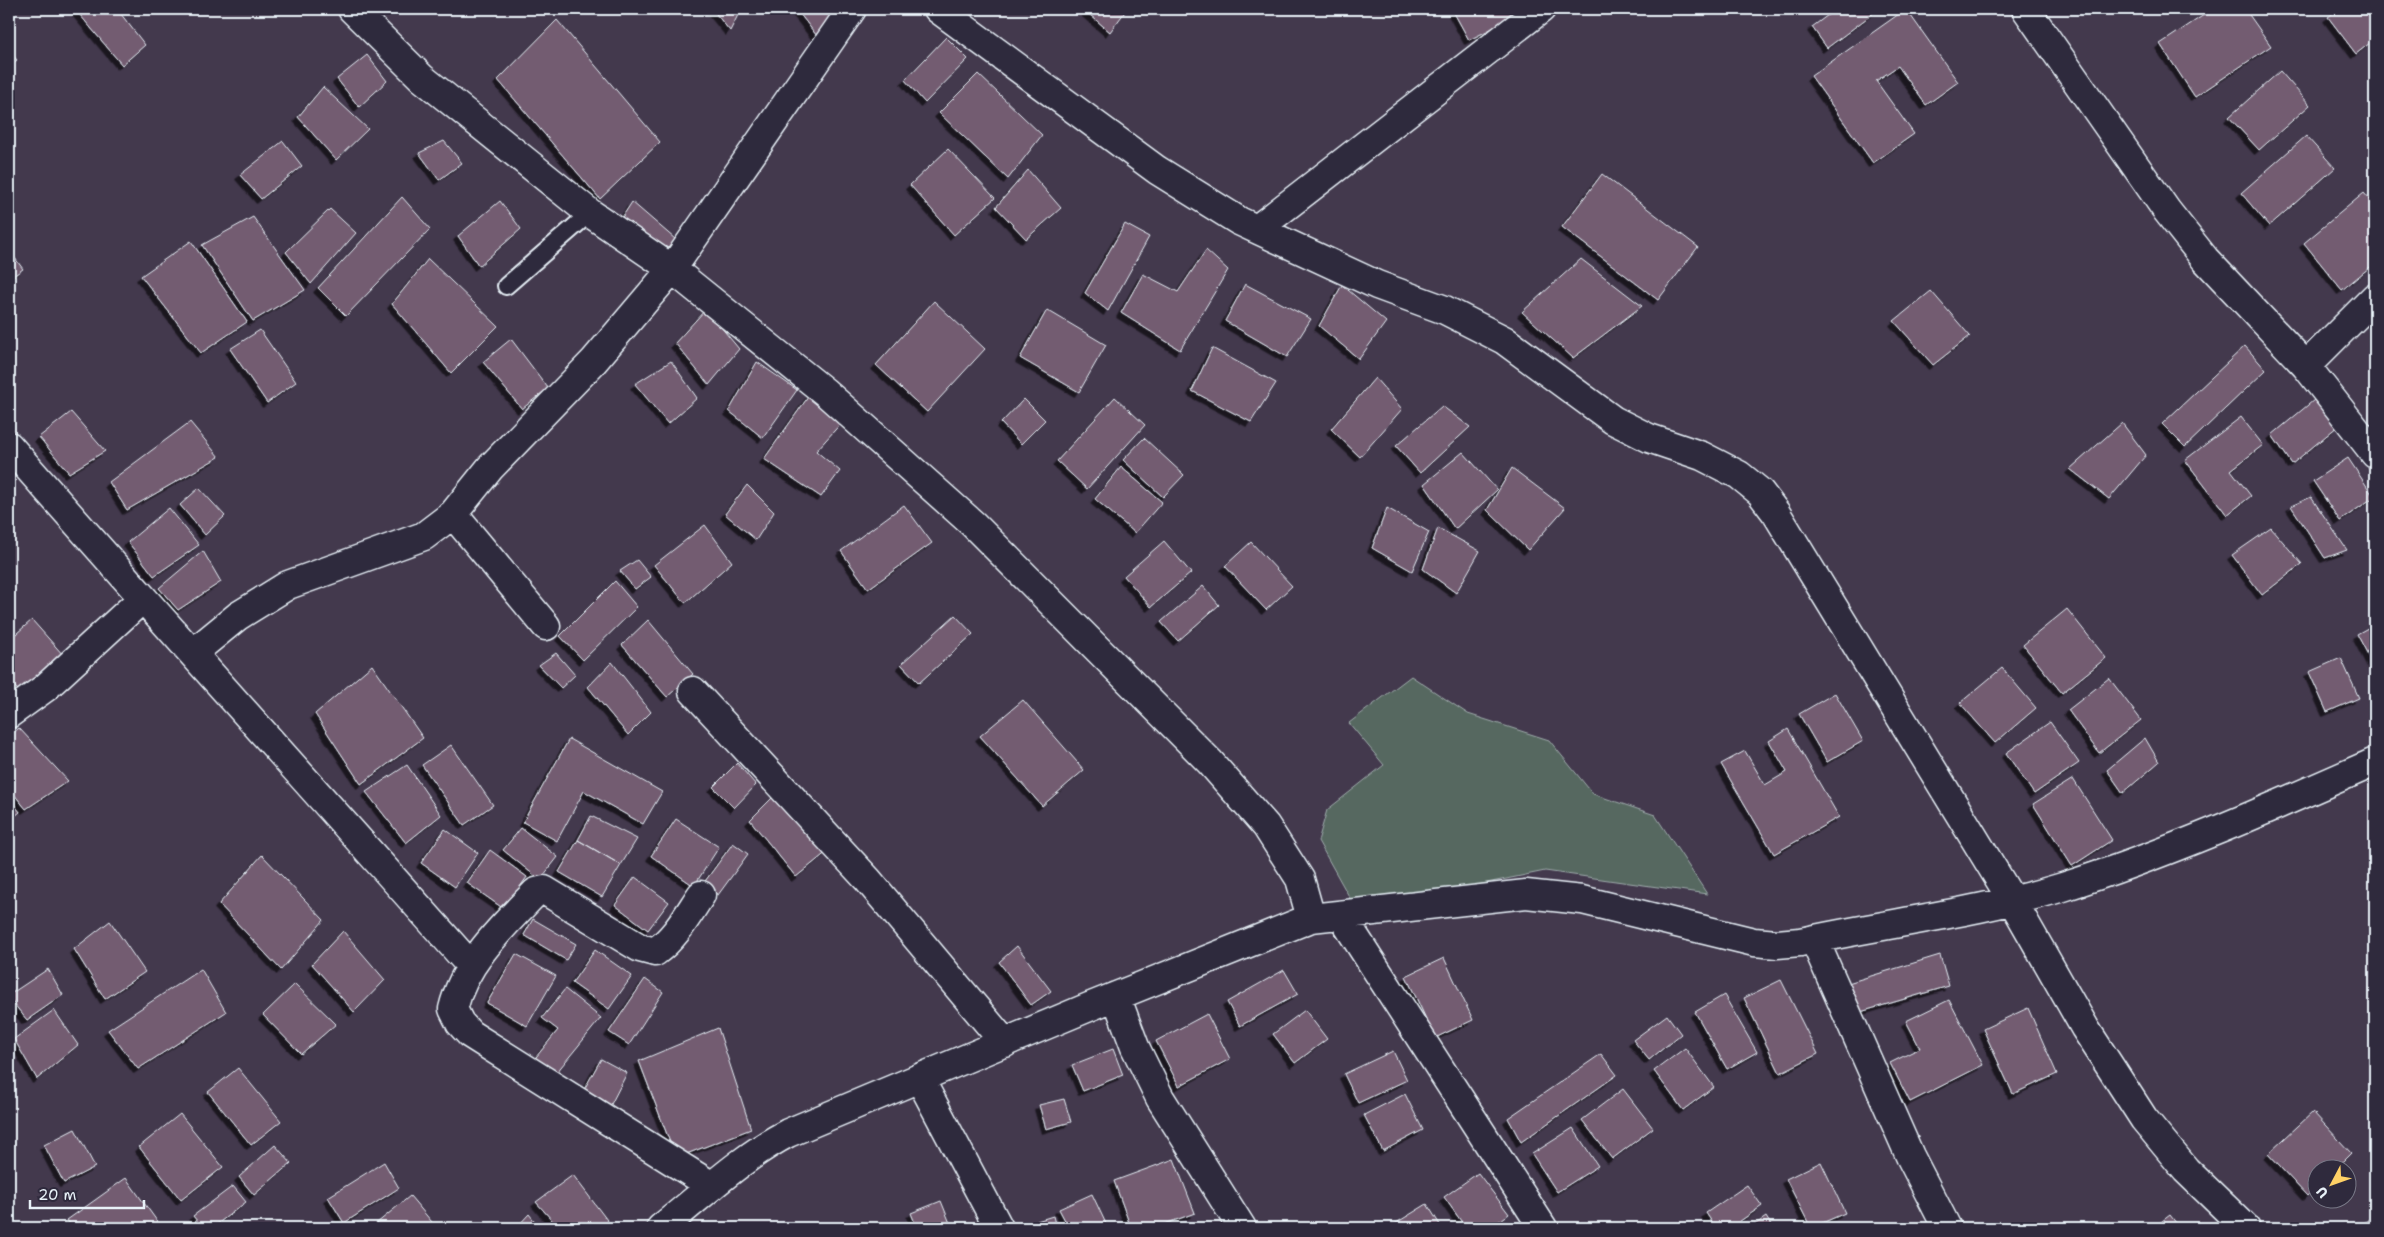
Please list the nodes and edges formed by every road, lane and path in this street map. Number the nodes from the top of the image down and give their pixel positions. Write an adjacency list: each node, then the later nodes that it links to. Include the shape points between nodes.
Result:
1 (352, 9): 6 (street, via 422,78)
2 (852, 9): 8 (street)
3 (938, 9): 7 (street, via 1157,170)
4 (1541, 9): 7 (street)
5 (2026, 9): 11 (street, via 2167,212 2205,259)
6 (590, 213): 8 (street); 9 (lane)
7 (1257, 229): 22 (street, via 1377,285 1445,310 1504,340 1613,420 1648,438 1702,456 1739,475 1760,492 1776,513)
8 (672, 269): 14 (street, via 594,361 490,468); 24 (street, via 825,392 972,524 1203,755 1266,826 1300,879)
9 (506, 286)
10 (2375, 297): 11 (street)
11 (2306, 366): 13 (street)
12 (9, 446): 15 (street)
13 (2375, 454)
14 (453, 514): 16 (street); 17 (street, via 424,536 288,585 238,616)
15 (142, 599): 17 (street); 19 (street, via 44,688)
16 (546, 626)
17 (194, 652): 26 (street)
18 (693, 691): 28 (street, via 868,880)
19 (9, 714)
20 (2375, 762): 22 (street, via 2230,826 2063,886)
21 (701, 895): 26 (street, via 680,928 655,952 640,948 544,890 536,892)
22 (2012, 900): 25 (street); 36 (street, via 2085,1028 2144,1119 2186,1170)
23 (1341, 915): 24 (street); 25 (street, via 1526,894 1582,900 1754,942 1777,944); 34 (street)
24 (1311, 918): 27 (street)
25 (1814, 939): 35 (street, via 1910,1156)
26 (470, 965): 30 (street, via 458,988 453,1009 470,1034)
27 (1116, 996): 28 (street); 33 (street, via 1135,1047 1160,1098)
28 (1005, 1043): 29 (street)
29 (920, 1079): 30 (street, via 781,1137 760,1148); 32 (street)
30 (712, 1186): 31 (street)
31 (662, 1228)
32 (999, 1228)
33 (1242, 1228)
34 (1543, 1228)
35 (1947, 1228)
36 (2246, 1228)

